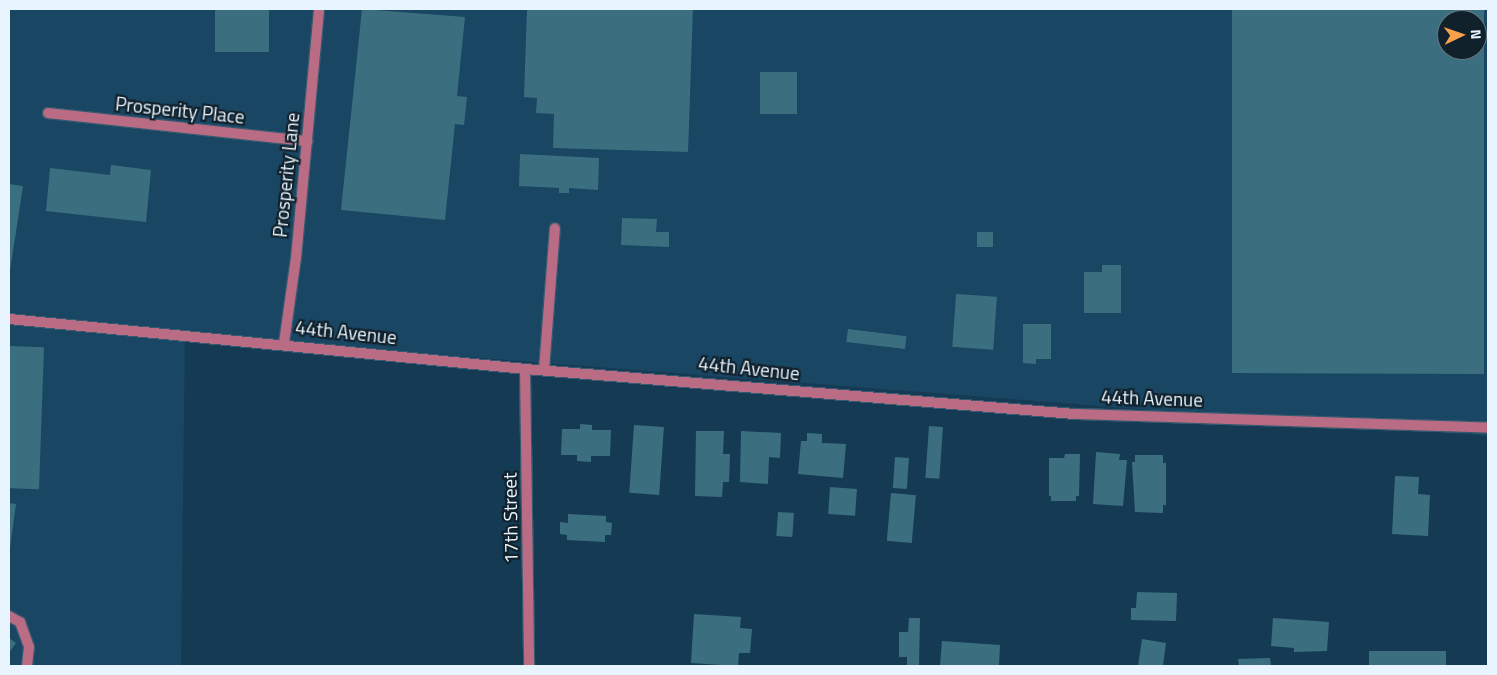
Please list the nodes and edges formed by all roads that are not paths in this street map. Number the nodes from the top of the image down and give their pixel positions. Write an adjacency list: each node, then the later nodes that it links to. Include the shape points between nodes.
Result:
1 (320, 9): 3 (street, Prosperity Lane)
2 (48, 113): 3 (street, Prosperity Place)
3 (307, 141): 6 (street, Prosperity Lane)
4 (556, 228): 8 (street)
5 (9, 319): 6 (street, 44th Avenue)
6 (284, 343): 7 (street, 44th Avenue)
7 (525, 369): 8 (street, 44th Avenue); 12 (street, 17th Street)
8 (544, 370): 9 (street, 44th Avenue, via 1075,414)
9 (1488, 428)
10 (9, 616): 11 (street, via 20,622 29,647)
11 (27, 666)
12 (529, 666)

